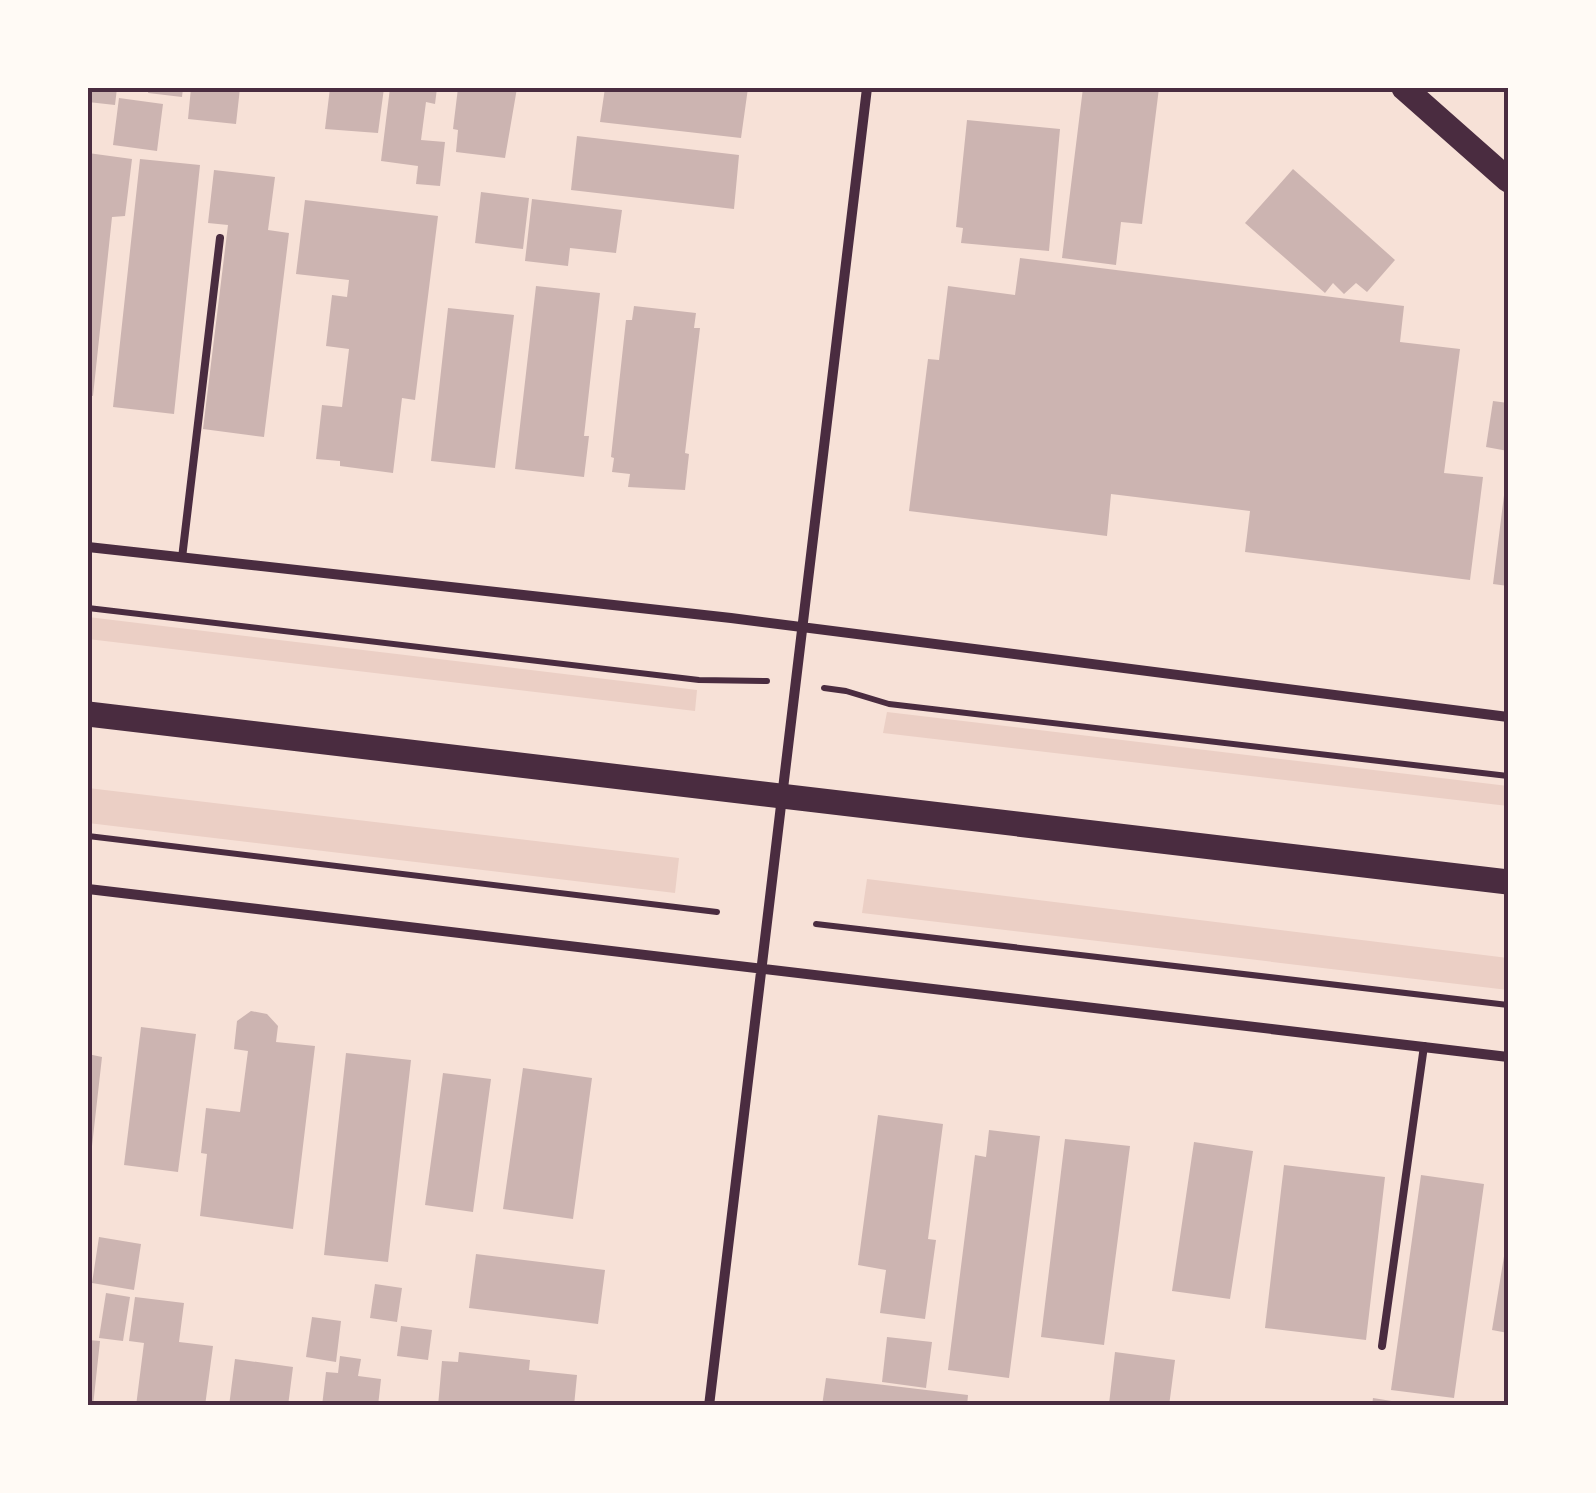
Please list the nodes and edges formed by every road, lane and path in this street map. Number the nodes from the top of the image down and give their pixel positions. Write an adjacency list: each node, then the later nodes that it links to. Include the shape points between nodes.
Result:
1 (866, 88): 8 (street)
2 (1404, 88): 3 (main road)
3 (1508, 180)
4 (220, 238): 6 (lane)
5 (88, 547): 6 (street)
6 (182, 558): 8 (street)
7 (88, 608): 9 (path, via 700,680)
8 (801, 628): 12 (street); 14 (street)
9 (745, 679)
10 (846, 691): 13 (path, via 889,704)
11 (88, 714): 14 (main road)
12 (1508, 717)
13 (1508, 776)
14 (780, 796): 16 (main road); 20 (street)
15 (88, 836): 18 (path)
16 (1508, 882)
17 (88, 889): 20 (street)
18 (717, 912)
19 (816, 924): 21 (path)
20 (760, 966): 22 (street); 25 (street)
21 (1508, 1005)
22 (1424, 1046): 23 (street); 24 (lane)
23 (1508, 1056)
24 (1382, 1346)
25 (709, 1406)

